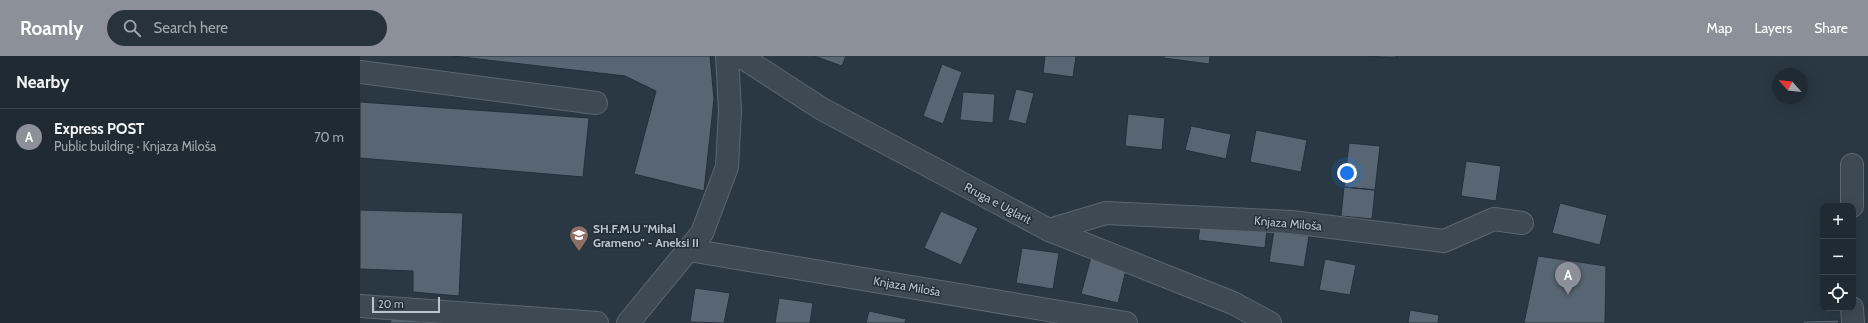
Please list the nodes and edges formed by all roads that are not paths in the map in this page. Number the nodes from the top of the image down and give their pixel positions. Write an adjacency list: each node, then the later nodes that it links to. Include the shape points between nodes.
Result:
1 (727, 56): 9 (street, via 730,110 727,167 702,233)
2 (740, 56): 8 (street, Rruga e Uglarit, via 822,109)
3 (360, 72): 4 (street)
4 (596, 103)
5 (1852, 164): 6 (street)
6 (1852, 203)
7 (1522, 223): 8 (street, Knjaza Miloša, via 1494,219 1444,241 1291,222 1106,213)
8 (1049, 230): 15 (street, Rruga e Uglarit, via 1234,303)
9 (689, 250): 13 (street); 14 (street, Knjaza Miloša)
10 (360, 306): 12 (street)
11 (1852, 311): 16 (street)
12 (597, 323)
13 (628, 323)
14 (1126, 323)
15 (1270, 323)
16 (1853, 323)

